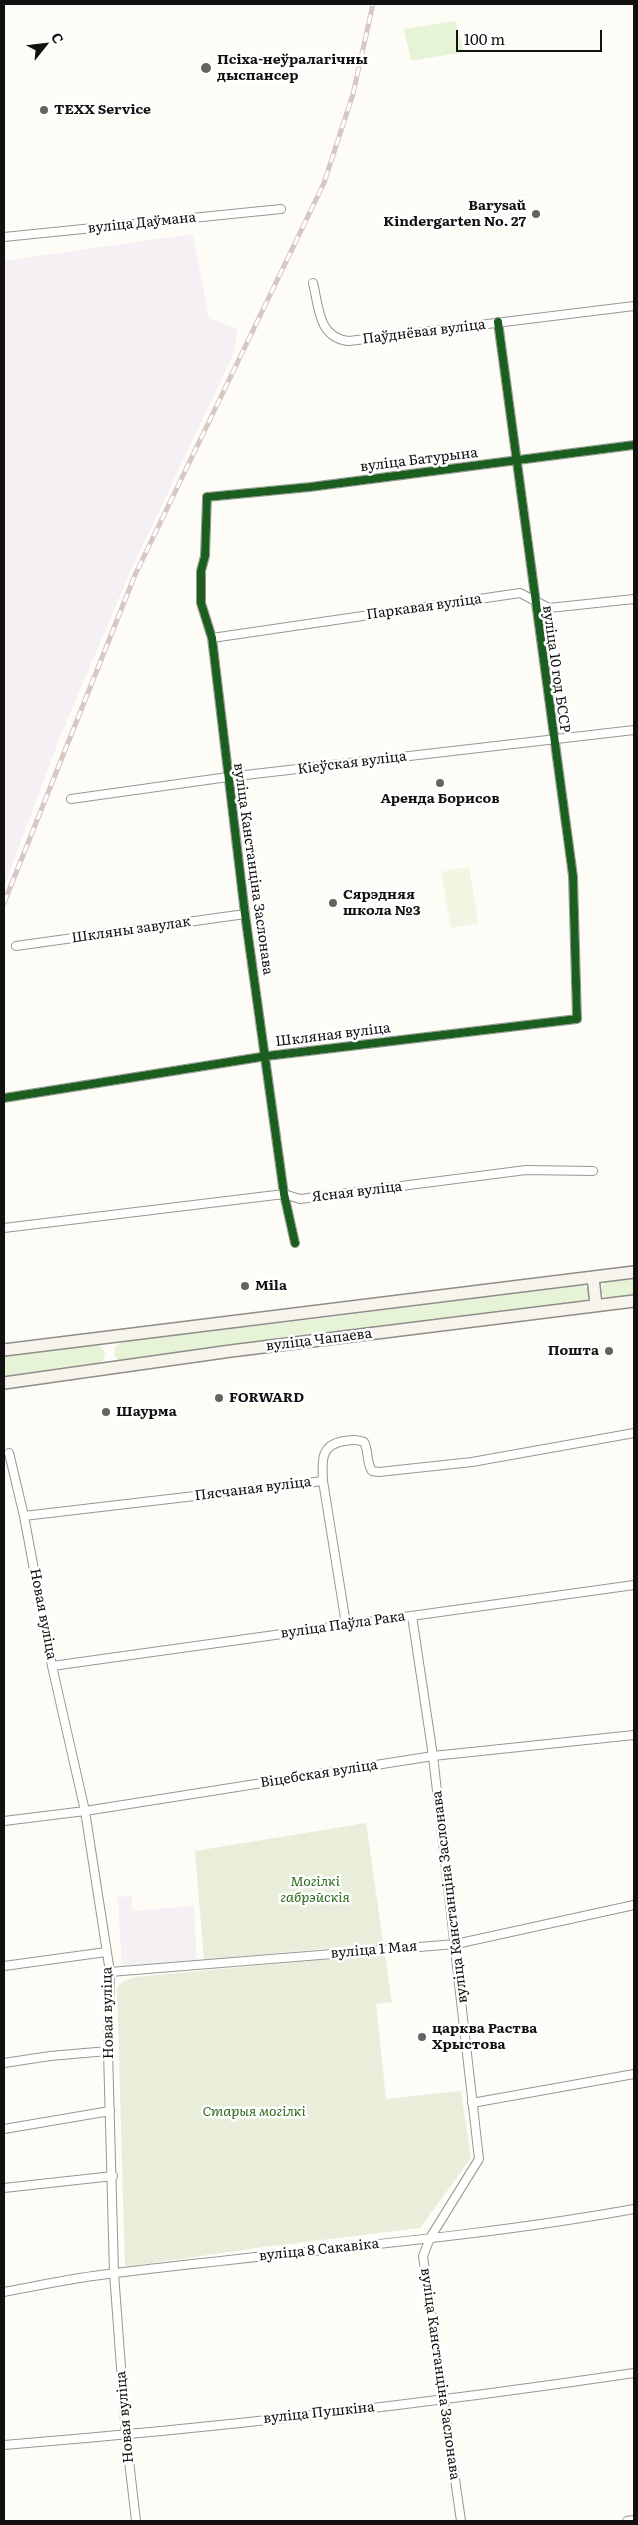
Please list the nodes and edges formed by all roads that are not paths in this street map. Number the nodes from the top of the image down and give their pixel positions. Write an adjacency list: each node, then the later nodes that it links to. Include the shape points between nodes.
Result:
1 (281, 209): 2 (street, вуліца Даўмана)
2 (4, 237)
3 (313, 283): 5 (street, Паўднёвая вуліца, via 323,328 339,340)
4 (634, 306): 5 (street, Паўднёвая вуліца)
5 (498, 322): 7 (street, вуліца 10 год БССР)
6 (634, 445): 7 (street, вуліца Батурына)
7 (517, 460): 8 (street, вуліца Батурына); 10 (street, вуліца 10 год БССР)
8 (207, 497): 11 (street, вуліца Канстанціна Заслонава, via 201,603)
9 (634, 599): 10 (street, Паркавая вуліца, via 549,608)
10 (535, 601): 11 (street, Паркавая вуліца, via 520,593); 13 (street, вуліца 10 год БССР)
11 (212, 638): 14 (street, вуліца Канстанціна Заслонава)
12 (634, 730): 13 (street, Кіеўская вуліца)
13 (553, 740): 14 (street, Кіеўская вуліца); 18 (street, вуліца 10 год БССР, via 573,876)
14 (228, 777): 15 (street, Кіеўская вуліца); 16 (street, вуліца Канстанціна Заслонава)
15 (71, 799)
16 (245, 914): 17 (street, Шкляны завулак); 19 (street, вуліца Канстанціна Заслонава)
17 (16, 946)
18 (577, 1019): 19 (street, Шкляная вуліца)
19 (266, 1056): 20 (street, Шкляная вуліца); 22 (street, вуліца Канстанціна Заслонава)
20 (4, 1098)
21 (593, 1171): 22 (street, Ясная вуліца, via 526,1170 300,1199)
22 (284, 1194): 23 (street, Ясная вуліца); 24 (street, вуліца Канстанціна Заслонава)
23 (4, 1228)
24 (295, 1243)
25 (634, 1272): 26 (main road, вуліца Чапаева)
26 (593, 1277): 28 (main road); 29 (main road, вуліца Чапаева)
27 (634, 1301): 28 (main road, вуліца Чапаева)
28 (596, 1305): 30 (main road, вуліца Чапаева)
29 (4, 1350)
30 (4, 1383)
31 (634, 1433): 33 (street, Пясчаная вуліца, via 472,1462 379,1472 372,1471 368,1465 364,1442 356,1439 336,1442 326,1447 322,1458)
32 (9, 1453): 34 (street, Новая вуліца)
33 (324, 1481): 34 (street, Пясчаная вуліца); 37 (street)
34 (24, 1516): 38 (street, Новая вуліца)
35 (634, 1586): 36 (street, вуліца Паўла Рака)
36 (412, 1616): 37 (street, вуліца Паўла Рака); 40 (street, вуліца Канстанціна Заслонава)
37 (346, 1624): 38 (street, вуліца Паўла Рака)
38 (52, 1666): 41 (street, Новая вуліца)
39 (634, 1735): 40 (street, Віцебская вуліца)
40 (433, 1756): 41 (street, Віцебская вуліца); 44 (street, вуліца Канстанціна Заслонава)
41 (85, 1812): 42 (street, Віцебская вуліца); 45 (street, Новая вуліца)
42 (4, 1821)
43 (634, 1905): 44 (street, вуліца 1 Мая)
44 (456, 1944): 47 (street, вуліца 1 Мая); 51 (street, вуліца Канстанціна Заслонава)
45 (106, 1952): 46 (street); 47 (street, Новая вуліца)
46 (4, 1966)
47 (110, 1972): 48 (street, Новая вуліца)
48 (108, 2051): 49 (street); 52 (street, Новая вуліца)
49 (4, 2063)
50 (634, 2074): 51 (street)
51 (472, 2103): 57 (street, вуліца Канстанціна Заслонава, via 479,2159)
52 (110, 2111): 53 (street); 54 (street, Новая вуліца)
53 (4, 2129)
54 (113, 2176): 55 (street); 58 (street, Новая вуліца)
55 (4, 2188)
56 (634, 2209): 57 (street, вуліца 8 Сакавіка)
57 (430, 2238): 58 (street, вуліца 8 Сакавіка); 61 (street, вуліца Канстанціна Заслонава, via 423,2256)
58 (114, 2273): 59 (street, вуліца 8 Сакавіка); 62 (street, Новая вуліца)
59 (4, 2292)
60 (634, 2373): 61 (street, вуліца Пушкіна)
61 (444, 2399): 62 (street, вуліца Пушкіна); 66 (street, вуліца Канстанціна Заслонава)
62 (126, 2435): 63 (street, вуліца Пушкіна); 65 (street, Новая вуліца)
63 (4, 2445)
64 (634, 2520): 67 (street)
65 (136, 2521)
66 (461, 2521)
67 (627, 2521)

